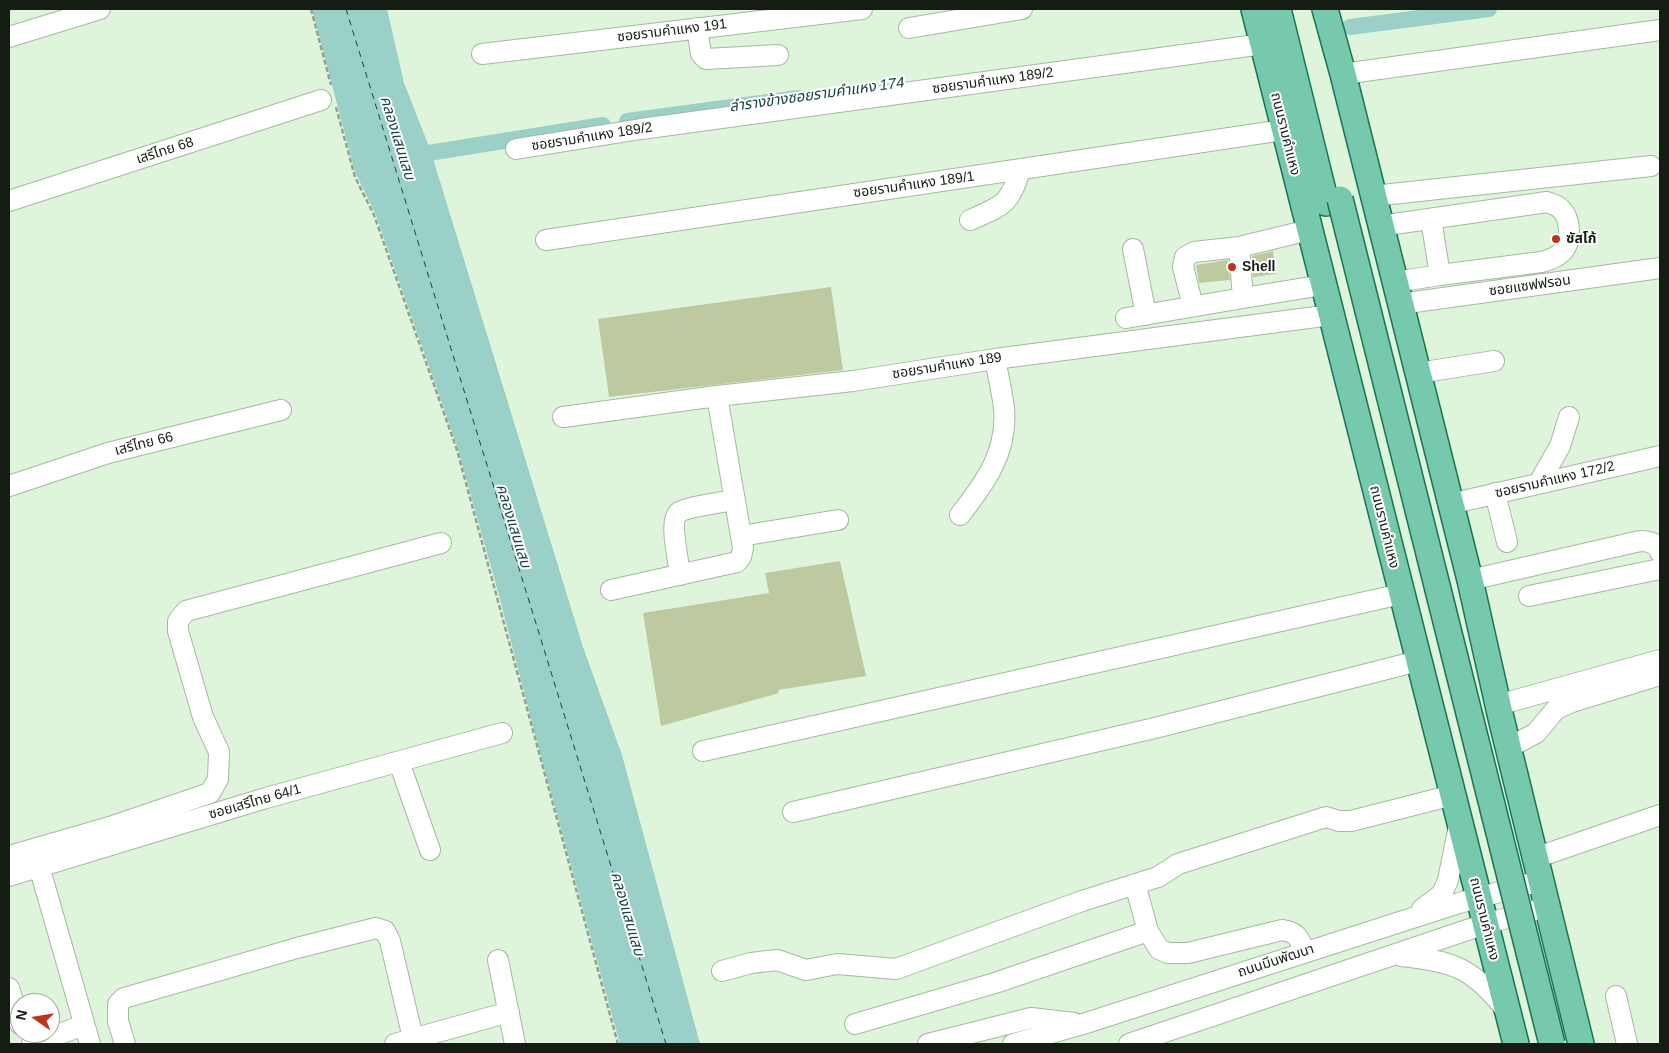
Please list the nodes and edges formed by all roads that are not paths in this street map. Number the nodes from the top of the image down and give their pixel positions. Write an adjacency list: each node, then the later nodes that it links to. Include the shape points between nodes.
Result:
1 (100, 9): 11 (street)
2 (862, 9): 8 (street, ซอยรามคำแหง 191)
3 (1022, 9): 9 (street)
4 (1254, 9): 12 (main road, ถนนรามคำแหง)
5 (1278, 9): 23 (main road, ถนนรามคำแหง)
6 (1295, 9): 23 (main road, ถนนรามคำแหง)
7 (1325, 9): 15 (main road)
8 (697, 28): 13 (street, ซอยรามคำแหง 191); 14 (street, via 701,54 706,59)
9 (909, 28)
10 (1660, 30): 15 (street)
11 (9, 37)
12 (1262, 44): 17 (main road, ถนนรามคำแหง); 18 (street, ซอยรามคำแหง 189/2)
13 (482, 54)
14 (778, 55)
15 (1343, 74): 21 (main road)
16 (330, 98): 22 (street, เสรีไทย 68)
17 (1283, 130): 20 (street, ซอยรามคำแหง 189/1); 27 (main road, ถนนรามคำแหง)
18 (516, 149)
19 (1651, 166): 21 (street)
20 (1020, 170): 25 (street, via 1015,189 1006,201); 28 (street, ซอยรามคำแหง 189/1)
21 (1373, 196): 26 (main road)
22 (9, 201)
23 (1333, 201): 106 (main road, ถนนรามคำแหง); 107 (main road, ถนนรามคำแหง, bridge)
24 (1431, 219): 26 (street); 32 (street); 32 (street, via 1547,202 1565,214 1570,234 1564,251 1553,259)
25 (970, 220)
26 (1380, 226): 34 (main road)
27 (1309, 230): 29 (street); 33 (main road, ถนนรามคำแหง)
28 (546, 240)
29 (1239, 247): 35 (street); 36 (street, via 1194,252 1185,258 1183,268)
30 (1133, 249): 36 (street, via 1136,316)
31 (1660, 268): 34 (street, ซอยแซฟฟรอน)
32 (1440, 275): 34 (street)
33 (1323, 285): 35 (street); 37 (main road, ถนนรามคำแหง)
34 (1397, 293): 40 (main road)
35 (1243, 298): 36 (street)
36 (1193, 306)
37 (1331, 315): 38 (street, ซอยรามคำแหง 189); 61 (main road, ถนนรามคำแหง)
38 (995, 359): 41 (street, ซอยรามคำแหง 189, via 853,381); 51 (street, via 1004,409 1002,442 993,469)
39 (1494, 361): 40 (street)
40 (1418, 374): 50 (main road)
41 (717, 396): 43 (street, ซอยรามคำแหง 189); 49 (street)
42 (281, 410): 47 (street, เสรีไทย 66, via 108,453)
43 (563, 417)
44 (1568, 417): 46 (street, via 1560,446)
45 (1660, 456): 46 (street, ซอยรามคำแหง 172/2)
46 (1539, 483): 48 (street, ซอยรามคำแหง 172/2)
47 (9, 486)
48 (1495, 493): 50 (street, ซอยรามคำแหง 172/2); 54 (street)
49 (735, 500): 53 (street); 58 (street, via 678,513 674,527)
50 (1450, 504): 59 (main road)
51 (960, 515)
52 (838, 520): 53 (street)
53 (741, 536): 58 (street, via 743,548 737,562)
54 (1506, 542)
55 (441, 543): 77 (street, via 186,611 178,621 178,632 203,718 219,752 218,779 210,793)
56 (1660, 552): 59 (street, via 1653,543 1640,542)
57 (1660, 569): 62 (street)
58 (680, 575): 60 (street)
59 (1470, 580): 66 (main road)
60 (611, 590)
61 (1401, 594): 64 (main road, ถนนรามคำแหง); 70 (street)
62 (1529, 596)
63 (1660, 660): 66 (street)
64 (1418, 661): 67 (main road, ถนนรามคำแหง); 73 (street, via 1159,727)
65 (1660, 675): 69 (street, via 1556,709 1536,733)
66 (1500, 711): 67 (main road, via 1501,738 1494,747 1481,752 1468,754 1458,751); 69 (main road)
67 (1437, 732): 72 (main road, ถนนรามคำแหง)
68 (502, 733): 71 (street, ซอยเสรีไทย 64/1)
69 (1508, 748): 79 (main road)
70 (703, 751)
71 (399, 762): 76 (street); 78 (street, ซอยเสรีไทย 64/1)
72 (1453, 795): 75 (main road, ถนนรามคำแหง); 81 (street, via 1351,821 1326,817 1178,864 1158,877)
73 (793, 812)
74 (1660, 815): 79 (street, ถนนมีนพัฒนา)
75 (1460, 823): 82 (main road, ถนนรามคำแหง); 84 (street, via 1442,894)
76 (430, 850)
77 (9, 856)
78 (39, 866): 80 (street, ซอยเสรีไทย 64/1); 96 (street)
79 (1538, 869): 82 (street, ถนนมีนพัฒนา); 83 (main road)
80 (9, 876)
81 (1135, 884): 86 (street); 90 (street, via 896,969 837,964 806,970 777,960)
82 (1479, 897): 84 (street, ถนนมีนพัฒนา); 85 (main road, ถนนรามคำแหง)
83 (1547, 907): 85 (street); 108 (main road)
84 (1405, 919): 87 (street, ถนนมีนพัฒนา)
85 (1485, 924): 88 (street); 93 (main road, ถนนรามคำแหง)
86 (1148, 931): 87 (street, via 1159,949 1168,953 1188,953 1282,930 1297,936); 94 (street, via 995,983)
87 (1305, 952): 95 (street, ถนนมีนพัฒนา)
88 (1393, 955): 93 (street, via 1430,959 1462,970 1490,990); 104 (street)
89 (498, 960): 92 (street)
90 (722, 971)
91 (1616, 996): 109 (street)
92 (509, 1012): 97 (street); 101 (street)
93 (1508, 1014): 105 (main road, ถนนรามคำแหง)
94 (855, 1024)
95 (1083, 1024): 102 (street, via 1031,1018); 103 (street, ถนนมีนพัฒนา)
96 (84, 1025): 98 (street); 99 (street)
97 (404, 1041): 100 (street, via 390,941 385,931 376,928 124,998 118,1004 118,1021)
98 (32, 1044)
99 (90, 1044)
100 (125, 1044)
101 (515, 1044)
102 (928, 1044)
103 (1014, 1044)
104 (1130, 1044)
105 (1516, 1044)
106 (1537, 1044)
107 (1552, 1044)
108 (1581, 1044)
109 (1628, 1044)

